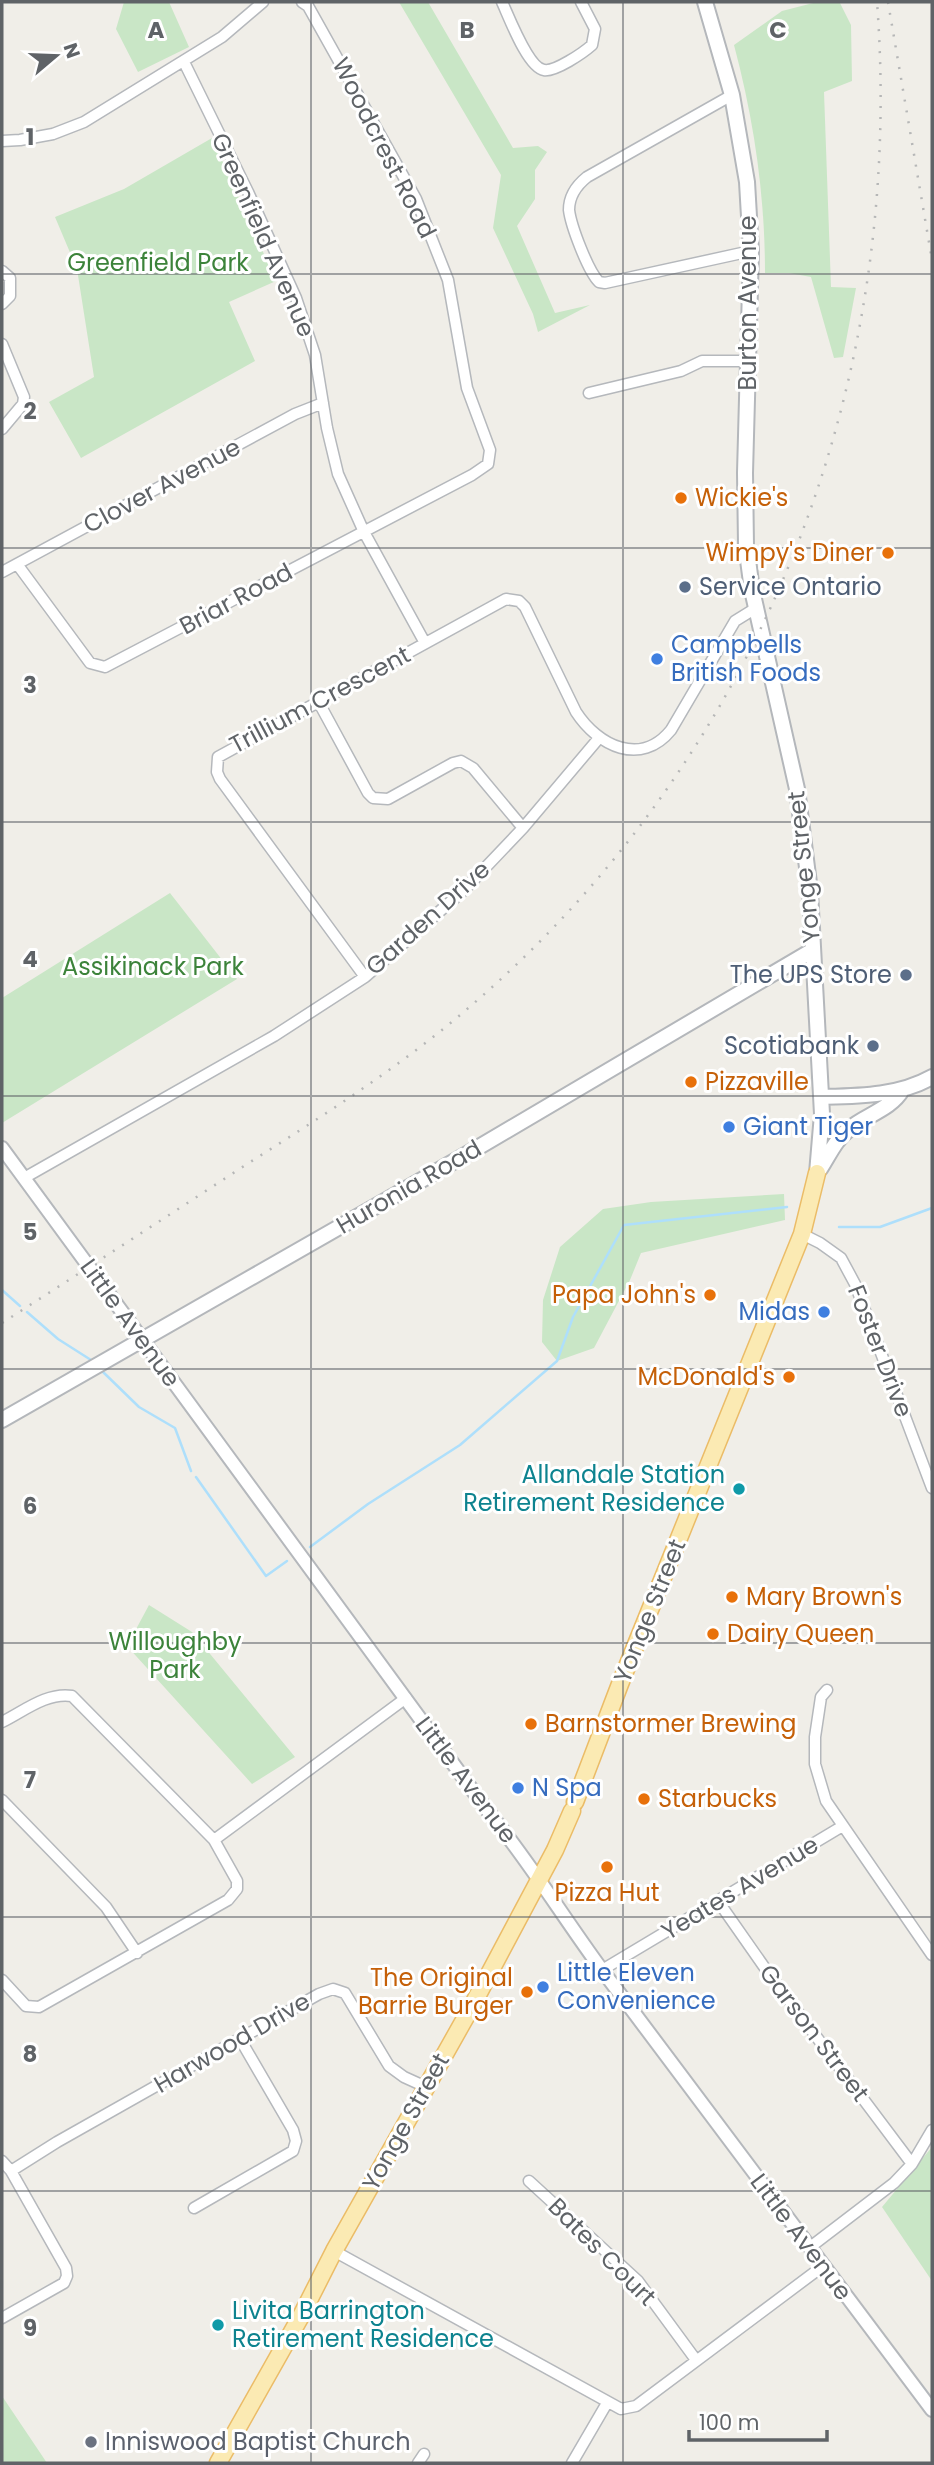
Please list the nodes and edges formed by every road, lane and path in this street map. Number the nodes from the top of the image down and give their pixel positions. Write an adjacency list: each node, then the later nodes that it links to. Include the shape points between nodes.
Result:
1 (263, 2): 6 (street)
2 (302, 2): 17 (street, Woodcrest Road, via 416,199 448,280 467,388 491,450)
3 (502, 2): 4 (street, via 529,59 544,70 554,69 592,45 595,29)
4 (581, 2)
5 (705, 2): 7 (main road, Burton Avenue)
6 (184, 62): 8 (street, via 84,122 53,134); 15 (street, Greenfield Avenue, via 296,298 315,355)
7 (732, 95): 9 (main road, Burton Avenue, via 747,182); 9 (street, via 587,177 573,192 569,209 599,282)
8 (2, 141)
9 (751, 251): 13 (main road, Burton Avenue)
10 (2, 271): 11 (street, via 10,278 10,296)
11 (2, 304)
12 (2, 344): 16 (street, via 24,397)
13 (749, 361): 14 (street, via 702,361 681,372); 21 (main road, Burton Avenue, via 746,535)
14 (589, 393)
15 (323, 403): 18 (street, Greenfield Avenue, via 338,474); 19 (street, Clover Avenue)
16 (2, 429)
17 (488, 464): 18 (street, Briar Road)
18 (364, 532): 19 (street, Briar Road, via 105,667 90,663); 22 (street, Greenfield Avenue)
19 (17, 564): 20 (street, Clover Avenue)
20 (2, 572)
21 (756, 608): 24 (street, via 735,621 663,740 634,750); 26 (main road, Yonge Street, via 800,806)
22 (425, 643): 23 (street, Trillium Crescent); 24 (street, Trillium Crescent, via 501,601 519,601 576,712)
23 (318, 701): 25 (street, via 373,798 388,799 461,761 473,768); 27 (street, Trillium Crescent, via 223,752 217,772)
24 (598, 738): 25 (street, Garden Drive)
25 (523, 828): 27 (street, Garden Drive, via 450,903)
26 (813, 950): 30 (main road, Yonge Street); 35 (main road, Huronia Road)
27 (365, 977): 33 (street, Garden Drive, via 274,1036)
28 (932, 1077): 29 (main road)
29 (902, 1090): 30 (main road); 32 (main road, via 896,1101 841,1136)
30 (821, 1097): 32 (main road, Yonge Street)
31 (2, 1148): 33 (street, Little Avenue)
32 (817, 1173): 34 (main road, Yonge Street)
33 (24, 1178): 35 (street, Little Avenue)
34 (802, 1234): 37 (street, Foster Drive, via 841,1258 855,1284); 44 (main road, Yonge Street, via 573,1807)
35 (142, 1339): 36 (main road, Huronia Road); 39 (street, Little Avenue)
36 (2, 1420)
37 (932, 1488)
38 (827, 1689): 42 (street, via 821,1697 815,1764 826,1801)
39 (406, 1699): 43 (street); 44 (street, Little Avenue)
40 (2, 1722): 43 (street, via 50,1697 72,1696)
41 (2, 1800): 46 (street, via 106,1907)
42 (841, 1827): 45 (street, Yeates Avenue); 47 (street)
43 (214, 1840): 46 (street, via 237,1881 234,1895)
44 (539, 1880): 48 (street, Little Avenue); 51 (main road, Yonge Street)
45 (718, 1901): 48 (street, Yeates Avenue); 54 (street, Garson Street)
46 (136, 1953): 49 (street, via 35,2008 26,2006)
47 (932, 1955)
48 (602, 1970): 58 (street, Little Avenue)
49 (2, 1980)
50 (240, 2039): 51 (street, Harwood Drive, via 319,1994 342,1991 389,2066); 55 (street, Harwood Drive); 57 (street, via 293,2130 296,2145 293,2151)
51 (426, 2087): 59 (main road, Yonge Street)
52 (932, 2130): 54 (street)
53 (2, 2161): 55 (street)
54 (912, 2164): 58 (street)
55 (11, 2171): 61 (street, via 67,2276 64,2283)
56 (529, 2181): 62 (street, Bates Court, via 633,2276)
57 (194, 2208)
58 (809, 2248): 60 (street, Little Avenue)
59 (334, 2251): 63 (street); 65 (main road, Yonge Street)
60 (823, 2266): 62 (street); 64 (street, Little Avenue)
61 (2, 2318)
62 (696, 2360): 63 (street, via 633,2407 621,2410)
63 (607, 2403): 66 (street)
64 (932, 2410)
65 (218, 2463)
66 (572, 2463)

